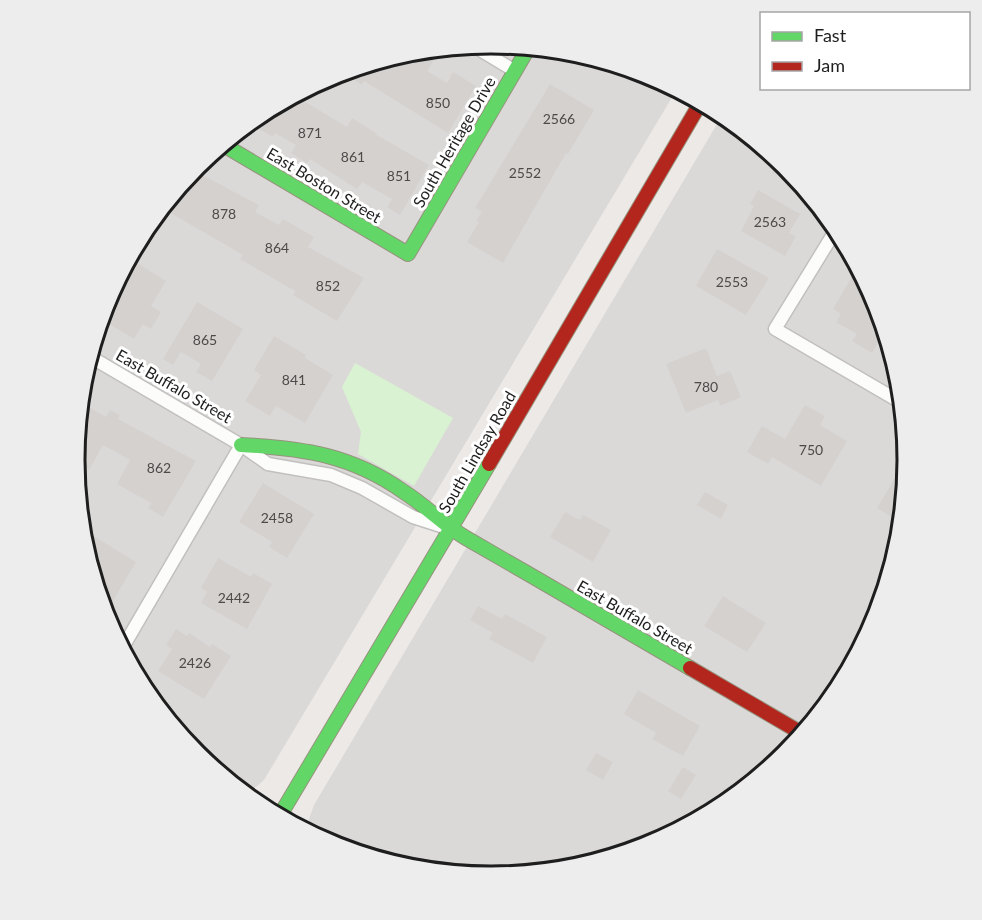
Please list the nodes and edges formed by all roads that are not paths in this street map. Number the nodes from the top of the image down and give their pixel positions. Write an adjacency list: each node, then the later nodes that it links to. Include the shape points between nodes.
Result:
1 (487, 54): 3 (street)
2 (524, 55): 3 (street, South Heritage Drive)
3 (515, 71): 7 (street, South Heritage Drive)
4 (696, 109): 11 (street, South Lindsay Road)
5 (230, 149): 7 (street, East Boston Street)
6 (831, 238): 9 (street, via 775,329)
7 (408, 254)
8 (98, 361): 10 (street, East Buffalo Street)
9 (892, 397)
10 (241, 445): 11 (street, East Buffalo Street, via 268,464 331,475 412,517); 11 (street, East Buffalo Street, via 311,451 356,465 422,502); 12 (street)
11 (451, 529): 13 (street, East Buffalo Street); 14 (street, South Lindsay Road)
12 (127, 640)
13 (795, 729)
14 (283, 809)

